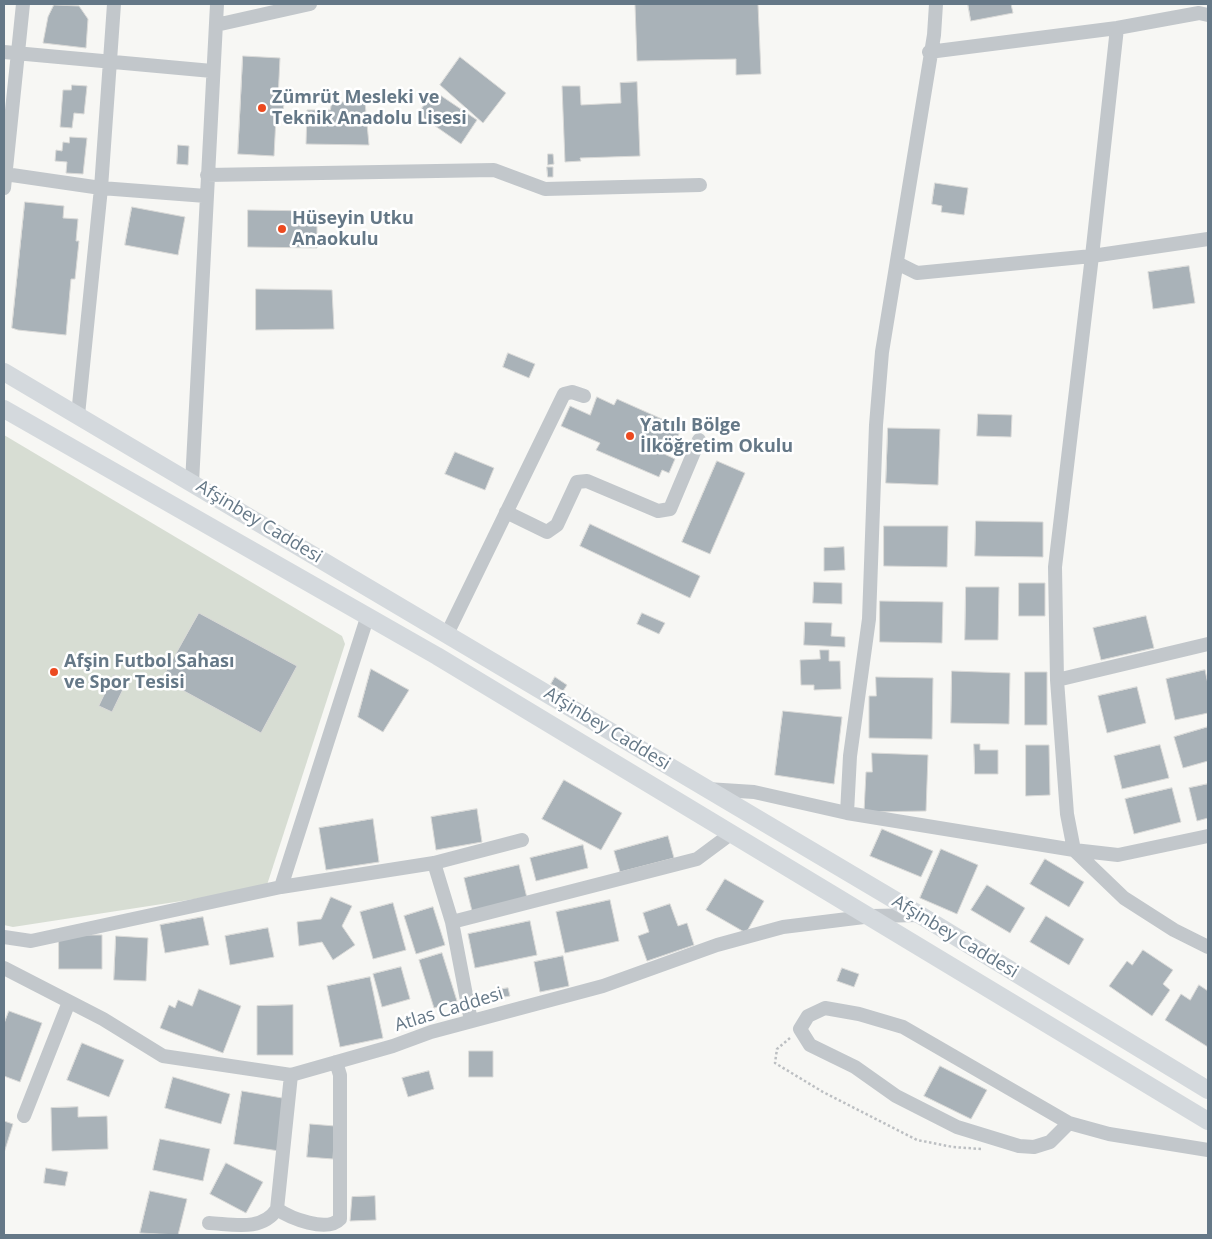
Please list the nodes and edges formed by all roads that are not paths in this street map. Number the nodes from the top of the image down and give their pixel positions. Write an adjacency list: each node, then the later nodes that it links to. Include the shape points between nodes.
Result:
1 (23, 4): 10 (street)
2 (114, 4): 11 (street)
3 (217, 4): 7 (street)
4 (310, 4): 7 (street)
5 (936, 4): 9 (street)
6 (1202, 11): 8 (street)
7 (216, 25): 12 (street)
8 (1117, 28): 9 (street); 19 (street)
9 (930, 52): 20 (street)
10 (11, 53): 11 (street); 14 (street)
11 (109, 63): 12 (street); 16 (street)
12 (212, 71): 13 (street)
13 (207, 175): 15 (street, via 494,170 545,189); 17 (street)
14 (4, 181): 16 (street)
15 (700, 185)
16 (101, 188): 17 (street); 24 (street)
17 (206, 196): 26 (street)
18 (1208, 239): 19 (street)
19 (1092, 256): 20 (street, via 917,273); 31 (street, via 1055,567)
20 (897, 263): 33 (street, via 882,352 869,620 850,756)
21 (4, 372): 24 (main road, Afşinbey Caddesi)
22 (584, 396): 27 (street, via 572,392 564,394)
23 (4, 409): 28 (main road, Afşinbey Caddesi)
24 (78, 415): 26 (main road, Afşinbey Caddesi)
25 (699, 440): 27 (street, via 670,509 658,511 587,480 576,482 557,524 547,532)
26 (192, 483): 29 (main road, Afşinbey Caddesi)
27 (506, 512): 29 (street)
28 (367, 618): 34 (main road, Afşinbey Caddesi, via 437,656); 39 (street)
29 (446, 634): 32 (main road, Afşinbey Caddesi)
30 (1208, 644): 31 (street)
31 (1057, 680): 37 (street)
32 (707, 789): 33 (street, via 754,792); 40 (main road, Afşinbey Caddesi)
33 (847, 813): 37 (street)
34 (732, 833): 41 (main road, Afşinbey Caddesi); 42 (street, via 696,859)
35 (1208, 836): 37 (street, via 1118,855)
36 (522, 840): 38 (street)
37 (1074, 850): 44 (street, via 1124,898)
38 (434, 863): 39 (street); 42 (street)
39 (281, 887): 43 (street, via 31,941)
40 (920, 915): 41 (street, Atlas Caddesi); 50 (main road, Afşinbey Caddesi)
41 (872, 916): 47 (street, Atlas Caddesi, via 783,927 718,945 603,986); 52 (main road, Afşinbey Caddesi)
42 (452, 922): 47 (street)
43 (4, 937)
44 (1208, 947)
45 (4, 968): 46 (street, Atlas Caddesi)
46 (70, 1002): 49 (street, Atlas Caddesi, via 163,1056); 51 (street)
47 (472, 1021): 48 (street, Atlas Caddesi)
48 (336, 1062): 49 (street, Atlas Caddesi); 55 (street, via 340,1075 340,1219 334,1223 310,1223 291,1218)
49 (290, 1075): 55 (street)
50 (1208, 1090)
51 (24, 1116)
52 (1208, 1121)
53 (1068, 1123): 53 (street, via 1050,1142 1034,1147 1019,1146 956,1127 896,1096 855,1067 810,1044 800,1029 808,1016 825,1008 904,1027); 54 (street, via 1109,1134)
54 (1208, 1150)
55 (277, 1209): 56 (street, via 270,1219 259,1225)
56 (209, 1223)

